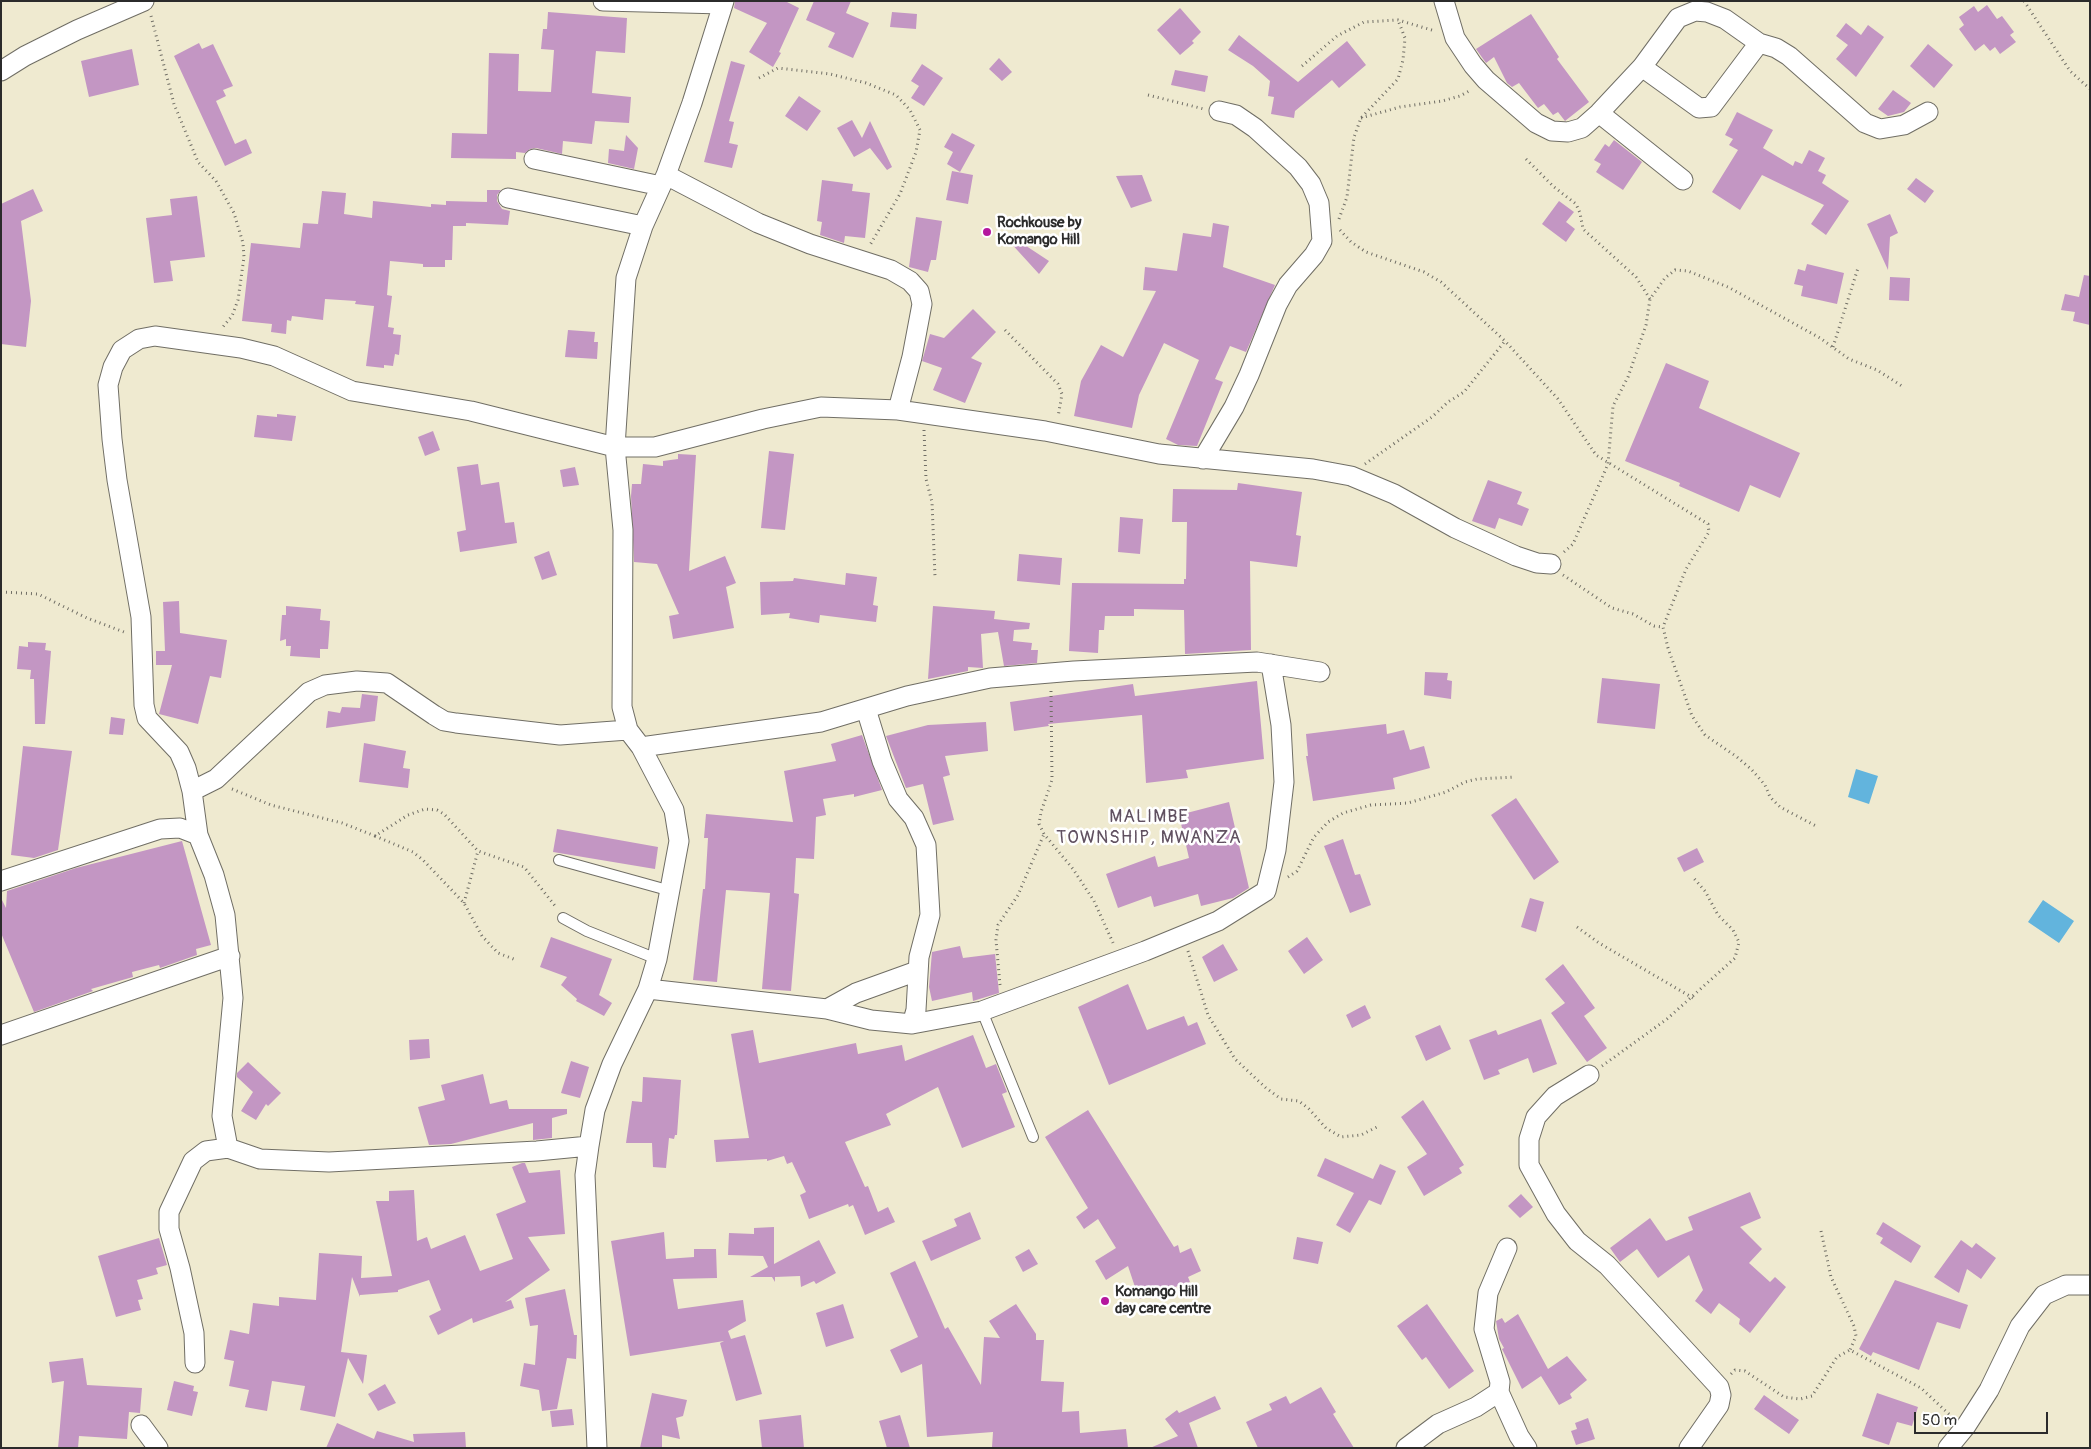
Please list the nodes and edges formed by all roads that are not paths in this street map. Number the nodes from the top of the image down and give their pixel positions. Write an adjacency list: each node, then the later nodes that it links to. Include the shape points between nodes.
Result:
1 (602, 1): 3 (street)
2 (1444, 1): 10 (street, via 1455,38 1473,65 1536,123 1552,131 1568,132 1582,128)
3 (723, 3): 12 (street, via 692,103)
4 (143, 4): 7 (street, via 68,34)
5 (1759, 42): 6 (street, via 1725,19 1694,11 1678,18); 6 (street, via 1712,107 1699,108); 9 (street, via 1789,56 1872,126 1880,129 1904,125)
6 (1642, 68): 10 (street)
7 (1, 71)
8 (1219, 111): 18 (street, via 1236,115 1255,128 1312,184 1319,203 1322,241 1288,285 1277,305 1234,407)
9 (1928, 112)
10 (1599, 113): 13 (street)
11 (534, 159): 12 (street)
12 (663, 180): 15 (street); 16 (street, via 758,223 891,270 910,281 919,291 922,304)
13 (1683, 180)
14 (508, 198): 15 (street)
15 (642, 226): 17 (street, via 626,278)
16 (898, 410): 17 (street, via 821,407 763,418 655,447); 18 (street)
17 (615, 447): 23 (street, via 623,530 622,707); 25 (street, via 462,409 352,391 274,356 241,348 155,336 139,339 122,350 108,385 117,480 142,617 144,705 147,718 179,752)
18 (1203, 459): 19 (street, via 1351,476 1394,494 1455,528 1516,556)
19 (1551, 564)
20 (1271, 664): 21 (street); 22 (street, via 1248,662 990,678 907,696); 36 (street, via 1281,725 1284,782 1276,850 1266,890 1218,921)
21 (1320, 672)
22 (866, 709): 24 (street, via 821,722); 33 (street, via 898,799 914,818 926,845 930,915)
23 (628, 730): 24 (street); 25 (street, via 560,735 444,721 387,683 356,681 325,685 309,692 216,779)
24 (641, 746): 29 (street, via 674,810 679,841)
25 (195, 789): 26 (street)
26 (198, 835): 28 (street, via 180,828 160,829); 31 (street, via 225,915)
27 (559, 860): 29 (lane)
28 (1, 881)
29 (671, 891): 32 (street)
30 (563, 918): 32 (lane)
31 (230, 956): 38 (street); 42 (street, via 233,998 222,1116)
32 (657, 959): 34 (street)
33 (917, 971): 35 (street, via 856,993); 37 (street, via 916,1010)
34 (648, 989): 35 (street); 41 (street, via 612,1064 595,1110)
35 (827, 1010): 37 (street, via 871,1020)
36 (982, 1011): 37 (street); 40 (lane)
37 (912, 1024)
38 (1, 1035)
39 (1589, 1075): 53 (street, via 1555,1096 1536,1117 1529,1139 1529,1165 1556,1214 1577,1241 1607,1265 1719,1387 1719,1404)
40 (1033, 1137)
41 (589, 1146): 42 (street, via 329,1162 260,1159); 50 (street, via 585,1174)
42 (228, 1148): 45 (street, via 206,1152 193,1161 169,1212 169,1229 194,1333)
43 (1508, 1248): 46 (street, via 1488,1293 1484,1329 1500,1382)
44 (2090, 1286): 48 (street, via 2066,1285 2044,1295 2020,1326 1966,1426)
45 (195, 1363)
46 (1499, 1392): 51 (street, via 1476,1407 1438,1424); 52 (street)
47 (142, 1424): 49 (street)
48 (1952, 1441)
49 (158, 1448)
50 (597, 1448)
51 (1406, 1448)
52 (1527, 1448)
53 (1689, 1448)

